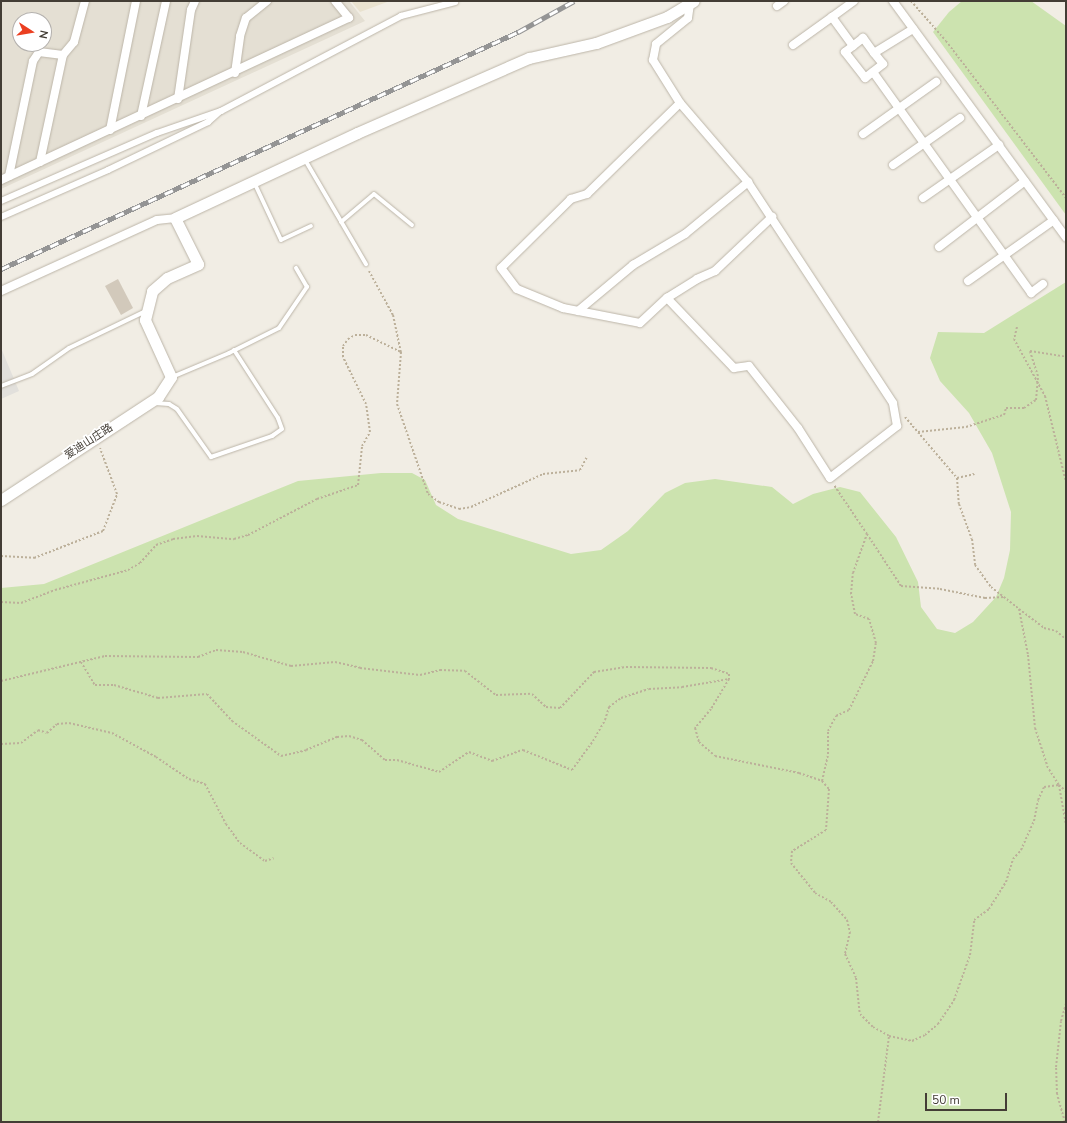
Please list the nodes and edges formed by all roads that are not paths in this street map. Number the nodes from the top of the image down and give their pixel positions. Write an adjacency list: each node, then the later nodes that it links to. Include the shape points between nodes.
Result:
1 (85, 1): 16 (street, via 74,42)
2 (136, 1): 26 (street)
3 (166, 1): 24 (street)
4 (195, 1): 20 (street, via 191,10)
5 (267, 1): 17 (street, via 246,18 240,36)
6 (335, 1): 17 (street, via 349,18)
7 (854, 1): 11 (street)
8 (893, 1): 12 (street)
9 (455, 2): 23 (street, via 401,16)
10 (692, 3): 21 (street, via 688,18 656,44 653,60); 30 (street, via 667,17 596,42 529,58)
11 (832, 17): 13 (street); 14 (street)
12 (913, 29): 15 (street); 29 (street)
13 (793, 45)
14 (853, 46): 15 (street, via 863,38); 18 (street, via 845,52 865,78)
15 (874, 53): 18 (street, via 883,64)
16 (63, 55): 31 (street); 33 (street, via 39,52 33,61)
17 (236, 72): 20 (street)
18 (873, 72): 22 (street)
19 (936, 82): 22 (street)
20 (178, 99): 24 (street)
21 (680, 103): 37 (street); 59 (street, via 587,194 571,200 501,268 517,289 563,308)
22 (899, 108): 27 (street); 28 (street)
23 (221, 111): 40 (street, via 150,136); 41 (street, via 208,122)
24 (141, 116): 26 (street)
25 (960, 118): 28 (street)
26 (110, 130): 31 (street)
27 (863, 134)
28 (924, 144): 32 (street); 35 (street)
29 (999, 145): 35 (street); 38 (street)
30 (304, 158): 36 (street); 46 (lane)
31 (40, 162): 33 (street)
32 (893, 165)
33 (9, 176): 34 (street)
34 (1, 180)
35 (950, 180): 39 (street); 44 (street)
36 (254, 181): 43 (street); 48 (lane, via 282,240)
37 (748, 182): 42 (street); 59 (street, via 685,234 633,265)
38 (1025, 182): 44 (street); 45 (street)
39 (924, 198)
40 (1, 201)
41 (1, 217)
42 (772, 217): 57 (street, via 716,271 697,279); 57 (street, via 893,403 897,426 830,478 798,428 748,366 734,368)
43 (175, 218): 56 (street, via 157,220); 58 (street, via 198,264 167,278 152,291)
44 (977, 218): 50 (street); 51 (street)
45 (1054, 220): 49 (street); 51 (street)
46 (341, 222): 47 (lane, via 374,194); 52 (lane)
47 (412, 225)
48 (310, 226)
49 (1066, 237)
50 (939, 247)
51 (1004, 256): 54 (street); 55 (street, via 1031,293)
52 (366, 264)
53 (296, 268): 60 (lane, via 308,287 279,328)
54 (968, 281)
55 (1043, 284)
56 (1, 291)
57 (667, 298): 59 (street, via 640,323)
58 (147, 310): 61 (street, via 145,320); 62 (lane, via 69,348 32,374)
59 (578, 311)
60 (234, 350): 61 (lane); 63 (lane, via 278,418 282,429 272,436 211,457 178,409 169,404)
61 (171, 377): 63 (street, 爱迪山庄路, via 158,397)
62 (1, 386)
63 (148, 403): 64 (street, 爱迪山庄路)
64 (1, 500)

